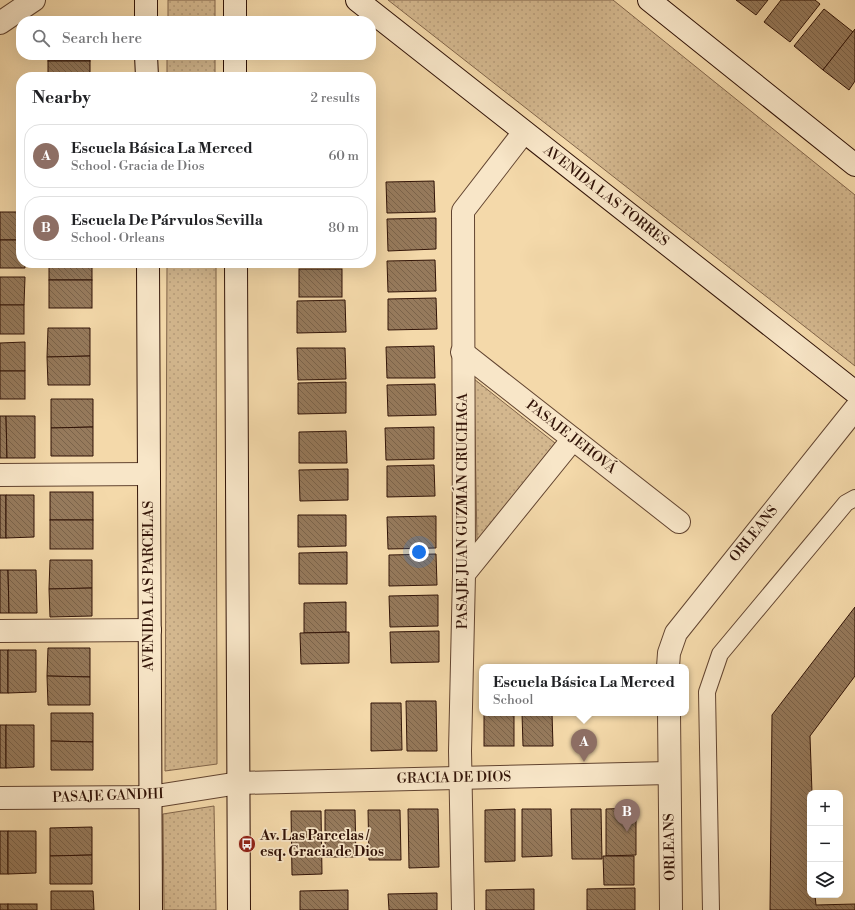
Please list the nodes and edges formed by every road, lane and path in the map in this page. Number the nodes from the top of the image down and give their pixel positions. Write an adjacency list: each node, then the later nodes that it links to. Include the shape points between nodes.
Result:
1 (34, 0): 8 (street)
2 (146, 0): 6 (street)
3 (235, 0): 7 (street)
4 (357, 0): 13 (street, AVENIDA LAS TORRES)
5 (649, 0): 14 (street)
6 (146, 16)
7 (235, 16)
8 (0, 23)
9 (146, 60): 11 (street)
10 (235, 60): 12 (street)
11 (146, 72)
12 (235, 72)
13 (524, 132): 17 (street, PASAJE JUAN GUZMÁN CRUCHAGA, via 463,211); 18 (street, AVENIDA LAS TORRES)
14 (855, 165)
15 (148, 268): 21 (street, AVENIDA LAS PARCELAS)
16 (236, 268): 32 (street)
17 (462, 352): 20 (street, PASAJE JEHOVÁ); 25 (street, PASAJE JUAN GUZMÁN CRUCHAGA)
18 (855, 392)
19 (855, 409): 28 (street, ORLEANS, via 676,632)
20 (573, 439): 24 (street, PASAJE JEHOVÁ); 25 (street)
21 (149, 474): 22 (street); 26 (street, AVENIDA LAS PARCELAS)
22 (0, 475)
23 (855, 498): 39 (lane, via 846,503 720,654 707,692)
24 (680, 522)
25 (464, 574): 31 (street, PASAJE JUAN GUZMÁN CRUCHAGA)
26 (150, 630): 27 (street); 34 (street, AVENIDA LAS PARCELAS)
27 (0, 631)
28 (668, 664)
29 (669, 716): 30 (street, ORLEANS)
30 (669, 772): 31 (street, GRACIA DE DIOS); 38 (street, ORLEANS)
31 (461, 778): 32 (street, GRACIA DE DIOS); 37 (street, PASAJE JUAN GUZMÁN CRUCHAGA)
32 (239, 782): 34 (street, PASAJE GANDHI); 36 (street)
33 (0, 798): 34 (street, PASAJE GANDHI)
34 (150, 798): 35 (street, AVENIDA LAS PARCELAS)
35 (151, 910)
36 (239, 910)
37 (463, 910)
38 (671, 910)
39 (711, 910)

